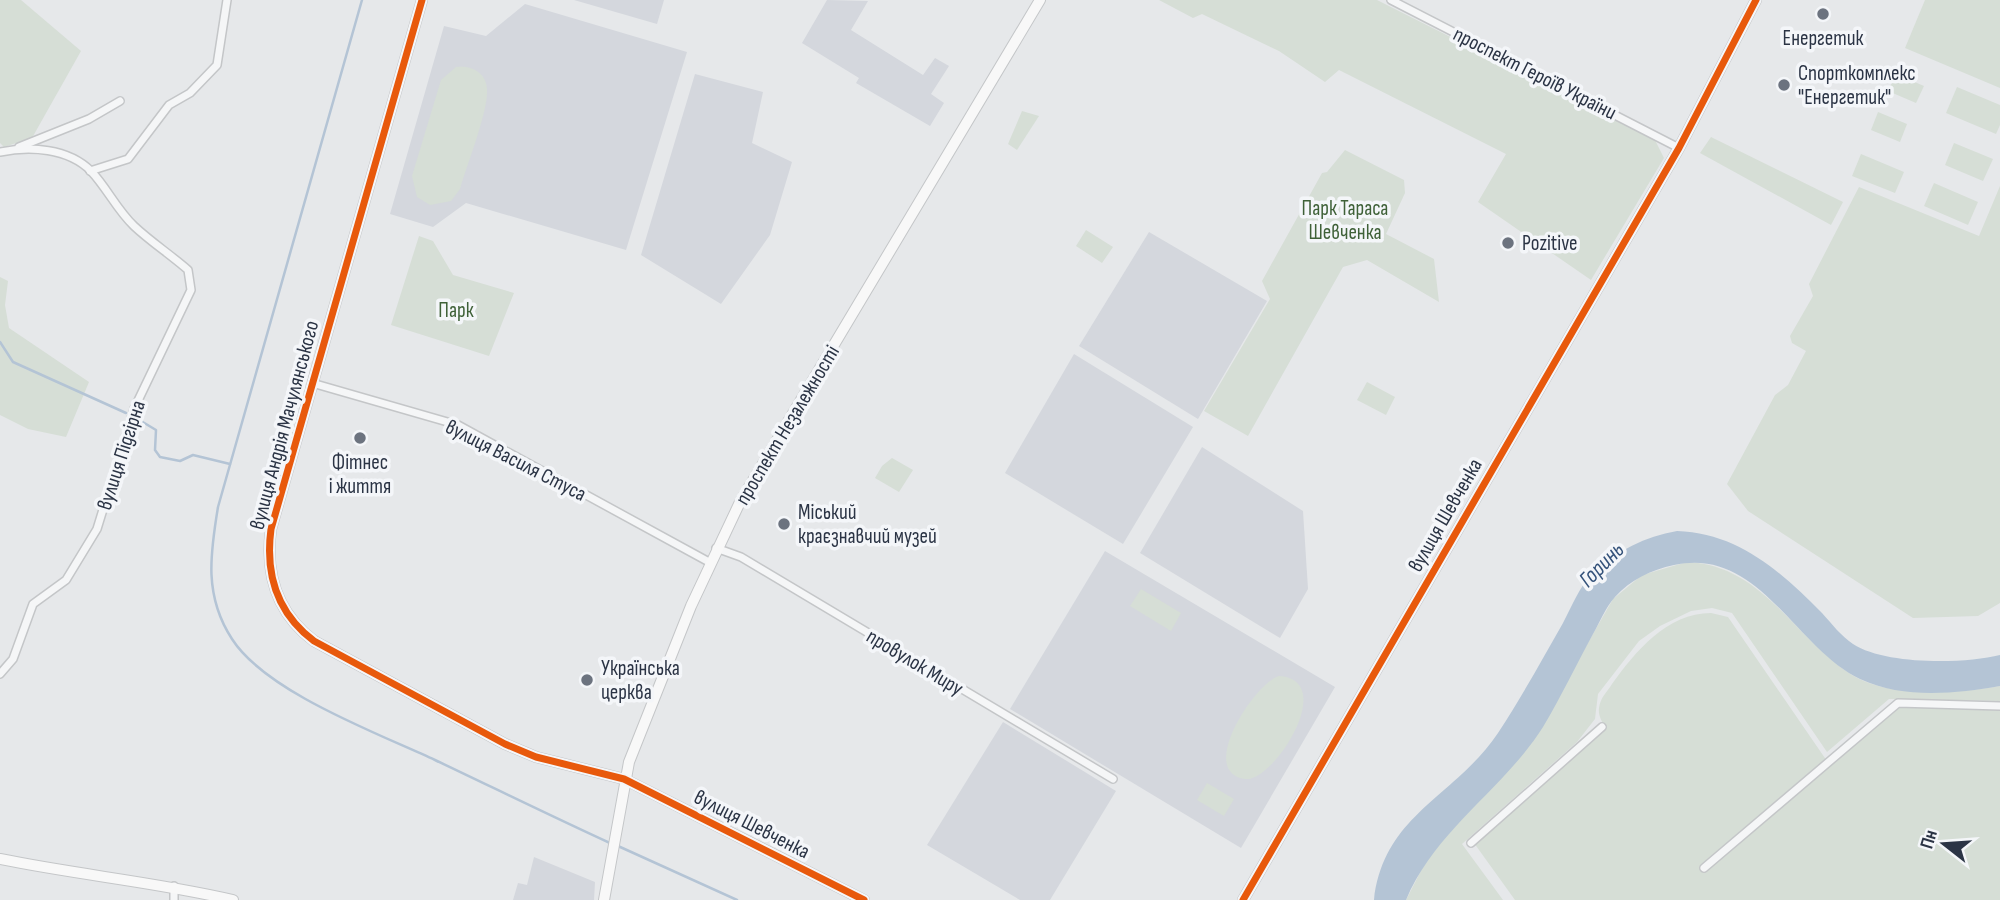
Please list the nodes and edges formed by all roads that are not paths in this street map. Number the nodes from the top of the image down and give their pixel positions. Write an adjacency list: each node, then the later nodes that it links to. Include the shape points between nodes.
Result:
1 (228, 0): 10 (street, via 216,65 190,93 169,105 128,159)
2 (422, 0): 11 (street, вулиця Андрія Мачулянського)
3 (1040, 0): 12 (street, проспект Незалежності)
4 (1391, 0): 8 (street, проспект Героїв України)
5 (1756, 0): 8 (street, вулиця Шевченка)
6 (120, 101): 7 (street, via 89,120)
7 (16, 148): 9 (street, вулиця Підгірна); 10 (street, вулиця Підгірна, via 61,153)
8 (1679, 148): 27 (street, вулиця Шевченка)
9 (0, 152)
10 (90, 171): 14 (street, вулиця Підгірна, via 132,225 188,270 191,290 134,409 96,529 66,580 33,604 13,659)
11 (312, 383): 13 (street, вулиця Василя Стуса, via 458,425); 17 (street, вулиця Андрія Мачулянського, via 269,547 274,585 293,622 332,651 505,744 536,757)
12 (716, 548): 13 (street, проспект Незалежності); 18 (street, провулок Миру, via 741,557)
13 (709, 562): 17 (street, проспект Незалежності)
14 (0, 674)
15 (2000, 706): 21 (street, via 1898,704)
16 (1602, 727): 19 (street)
17 (624, 779): 25 (street, проспект Незалежності); 26 (street, вулиця Шевченка)
18 (1113, 779)
19 (1471, 843)
20 (0, 859): 22 (street, via 73,874)
21 (1704, 869)
22 (174, 886): 23 (street); 24 (street)
23 (174, 900)
24 (233, 900)
25 (604, 900)
26 (864, 900)
27 (1243, 900)

